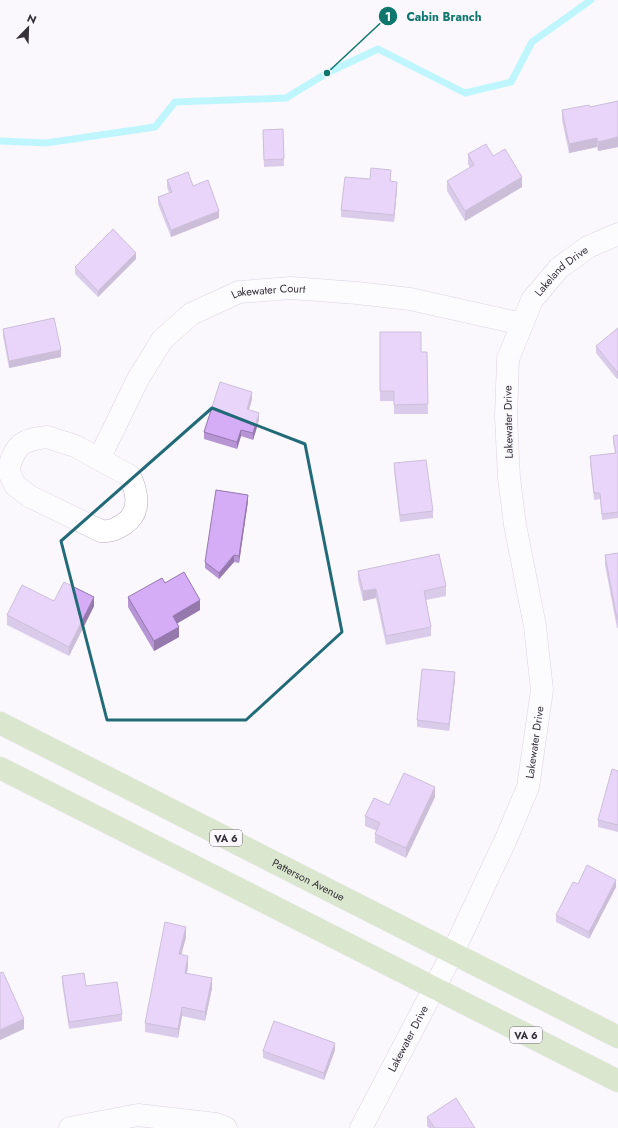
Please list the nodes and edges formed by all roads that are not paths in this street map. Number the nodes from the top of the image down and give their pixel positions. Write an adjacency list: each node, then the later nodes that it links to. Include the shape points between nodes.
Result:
1 (618, 234): 2 (street, Lakeland Drive, via 588,247 559,268 532,300)
2 (522, 324): 3 (street, Lakewater Court, via 410,299 357,293 291,288 239,292 191,314 162,340 138,379); 6 (street, Lakewater Drive, via 508,359 506,417 509,478 515,525 536,626 542,690 528,787)
3 (99, 459): 3 (street, via 130,476 136,491 134,513 130,520 110,532 101,532 29,496 15,485 8,470 16,449 28,439 48,437 75,446)
4 (0, 723): 6 (main road, Patterson Avenue / VA 6)
5 (0, 768): 7 (main road, VA 6)
6 (453, 952): 7 (street, Lakewater Drive); 8 (main road, Patterson Avenue / VA 6)
7 (435, 988): 9 (main road, VA 6); 12 (street, Lakewater Drive)
8 (618, 1037)
9 (618, 1081)
10 (70, 1128): 11 (street, via 138,1115 216,1124)
11 (226, 1128)
12 (361, 1128)

